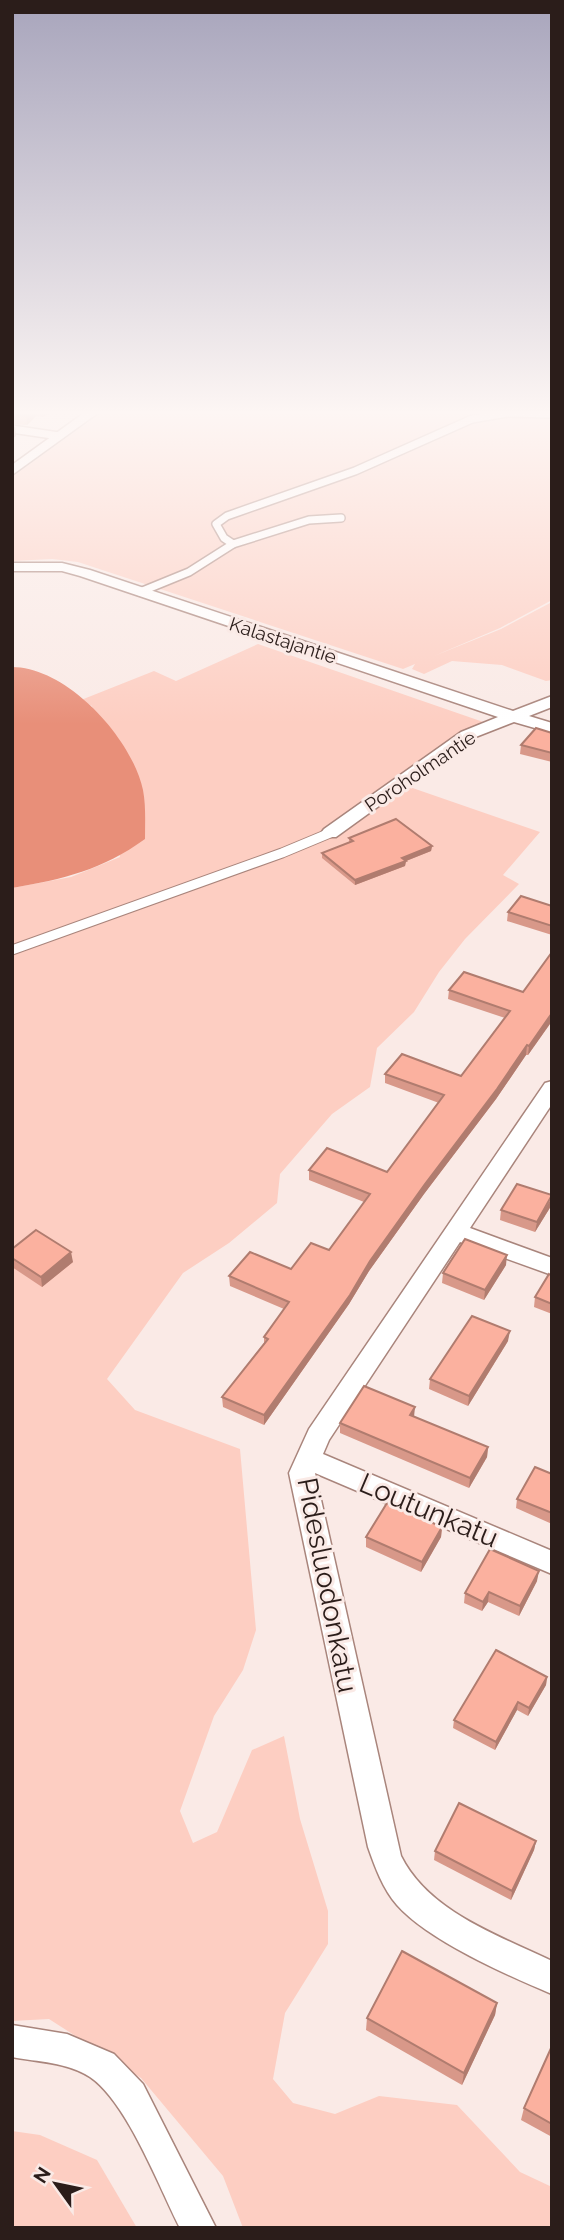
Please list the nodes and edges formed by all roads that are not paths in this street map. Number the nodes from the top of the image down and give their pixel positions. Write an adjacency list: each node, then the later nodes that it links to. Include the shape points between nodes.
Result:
1 (231, 515): 3 (lane, via 216,524)
2 (341, 518): 3 (lane, via 309,520)
3 (233, 544): 5 (lane, via 189,572)
4 (12, 567): 5 (street, Kalastajantie, via 62,567)
5 (140, 592): 7 (street, Kalastajantie)
6 (552, 701): 7 (street, Poroholmantie)
7 (513, 717): 8 (street, Kalastajantie); 9 (street, Poroholmantie, via 467,735)
8 (552, 727)
9 (330, 832): 10 (lane)
10 (12, 950)
11 (552, 1088): 12 (street, Pidesluodonkatu)
12 (455, 1231): 13 (street); 14 (street, Pidesluodonkatu)
13 (552, 1267)
14 (307, 1458): 15 (street, Loutunkatu); 16 (street, Pidesluodonkatu, via 302,1473 392,1872 430,1914)
15 (552, 1563)
16 (552, 1979)
17 (12, 2041): 18 (street, via 67,2050 102,2066 131,2096)
18 (199, 2228)

